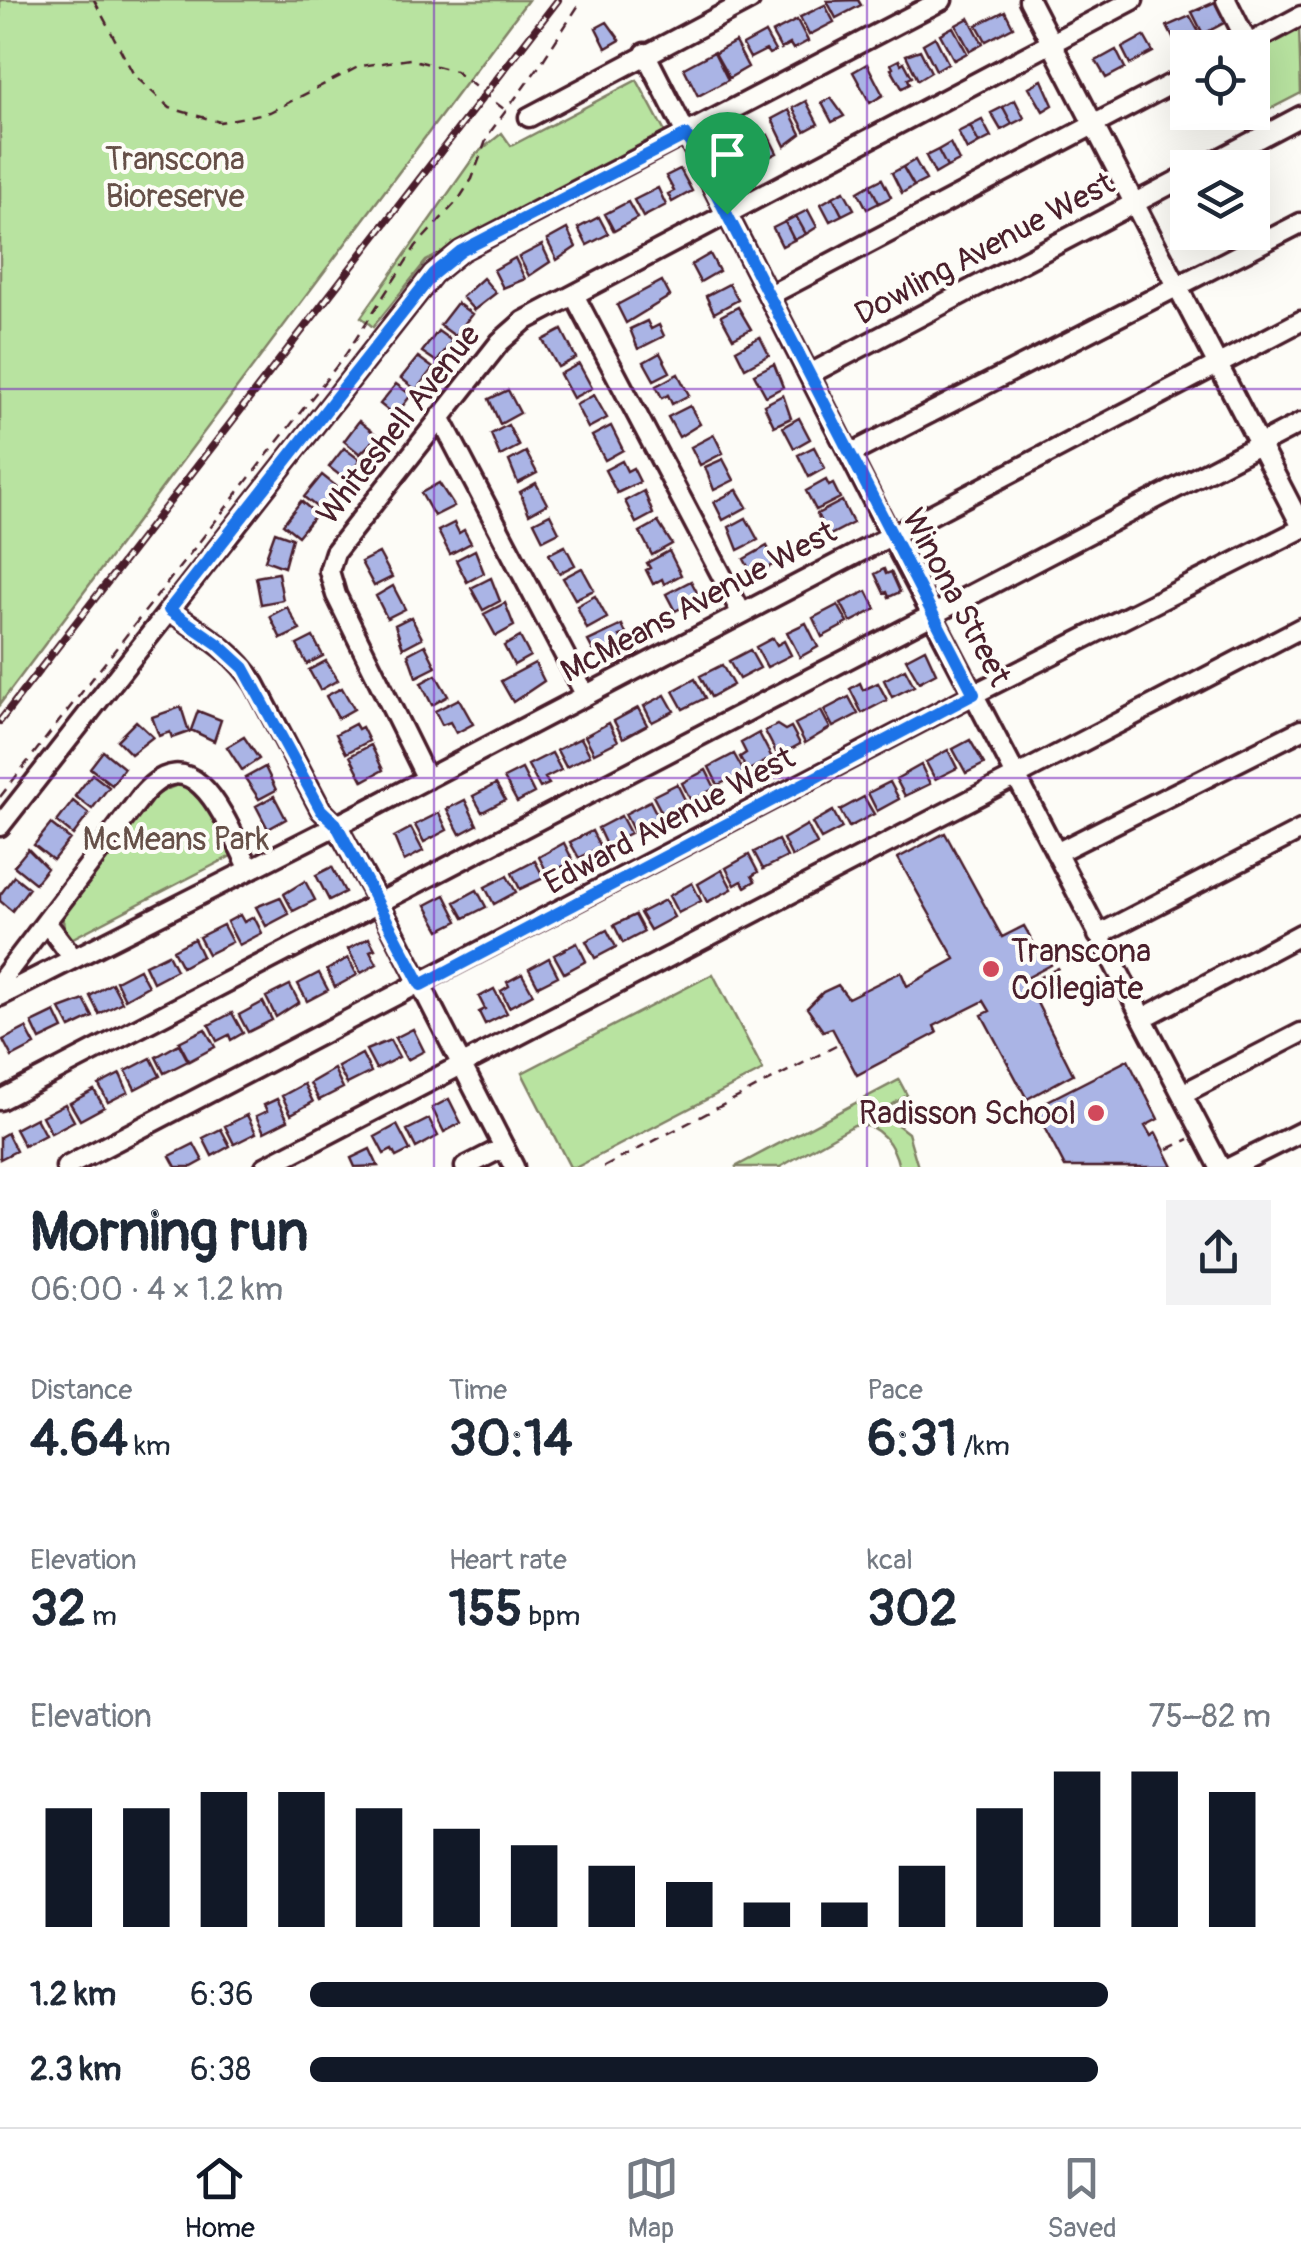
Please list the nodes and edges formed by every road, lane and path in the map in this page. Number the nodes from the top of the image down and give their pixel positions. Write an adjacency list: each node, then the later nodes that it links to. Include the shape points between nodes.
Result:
1 (94, 0): 14 (path, via 134,75 170,108 220,122 270,112 360,66 410,58 455,71)
2 (582, 0): 14 (path)
3 (750, 0): 12 (street)
4 (942, 0): 18 (street)
5 (1029, 0): 11 (street)
6 (1133, 0): 11 (street, Whiteshell Avenue)
7 (1226, 0): 9 (street)
8 (1301, 16): 10 (street)
9 (1238, 30)
10 (1270, 32)
11 (1050, 43): 17 (street); 22 (street, Whiteshell Avenue)
12 (645, 54): 16 (street); 18 (street, Winona Street)
13 (1170, 84): 17 (street)
14 (506, 111): 45 (path, via 459,199 416,246 346,354)
15 (1301, 116): 19 (street)
16 (529, 117)
17 (1092, 124): 21 (street); 26 (street)
18 (686, 135): 22 (street, Winona Street); 36 (street, via 461,251 433,274)
19 (1236, 150)
20 (1170, 184): 21 (street, Dowling Avenue West)
21 (1134, 202): 24 (street); 29 (street, Dowling Avenue West)
22 (727, 214): 25 (street, Whiteshell Avenue); 26 (street, Winona Street)
23 (1301, 223): 24 (street)
24 (1176, 287): 28 (street); 33 (street)
25 (574, 295): 30 (street, Whiteshell Avenue, via 500,342); 37 (street)
26 (770, 295): 29 (street, Winona Street)
27 (1301, 321): 28 (street, McMeans Avenue West)
28 (1216, 364): 32 (street); 35 (street, McMeans Avenue West)
29 (810, 374): 33 (street, Winona Street)
30 (440, 417): 40 (street); 44 (street, Whiteshell Avenue, via 335,552 329,571)
31 (1301, 423): 32 (street)
32 (1258, 445): 34 (street); 38 (street)
33 (850, 454): 35 (street, Winona Street)
34 (1301, 527): 41 (street, Edward Avenue West)
35 (890, 534): 37 (street, McMeans Avenue West); 38 (street, Winona Street)
36 (169, 610): 46 (street, via 244,668 321,810); 47 (street)
37 (741, 612): 40 (street, McMeans Avenue West)
38 (932, 616): 41 (street, Winona Street); 51 (street)
39 (1301, 628): 43 (street)
40 (585, 694): 44 (street, McMeans Avenue West)
41 (974, 694): 43 (street, Winona Street); 58 (street, Edward Avenue West)
42 (1301, 730): 49 (street)
43 (1016, 774): 49 (street, Winona Street); 63 (street)
44 (427, 778): 46 (street, McMeans Avenue West)
45 (0, 796)
46 (336, 824): 50 (street); 51 (street)
47 (0, 826)
48 (1301, 830): 54 (street)
49 (1056, 854): 54 (street, Winona Street)
50 (250, 869): 52 (street, via 204,785 188,776 166,776 143,794); 55 (street)
51 (380, 905): 58 (street); 65 (street)
52 (46, 922): 55 (street); 57 (street)
53 (1301, 934): 60 (street)
54 (1101, 940): 56 (path); 60 (street, Winona Street)
55 (73, 958): 59 (street)
56 (1034, 980)
57 (0, 982)
58 (421, 985): 63 (street); 70 (street, Edward Avenue West)
59 (0, 996)
60 (1143, 1018): 64 (street, Winona Street)
61 (1301, 1033): 64 (street)
62 (836, 1046): 74 (path)
63 (463, 1066): 68 (street); 71 (street)
64 (1182, 1094): 75 (street, Winona Street)
65 (0, 1100)
66 (1301, 1132): 76 (street)
67 (1190, 1138): 69 (path)
68 (504, 1147): 72 (street); 73 (street)
69 (1168, 1150)
70 (66, 1167)
71 (265, 1167)
72 (465, 1167)
73 (514, 1167)
74 (604, 1167)
75 (1220, 1167)
76 (1232, 1167)

